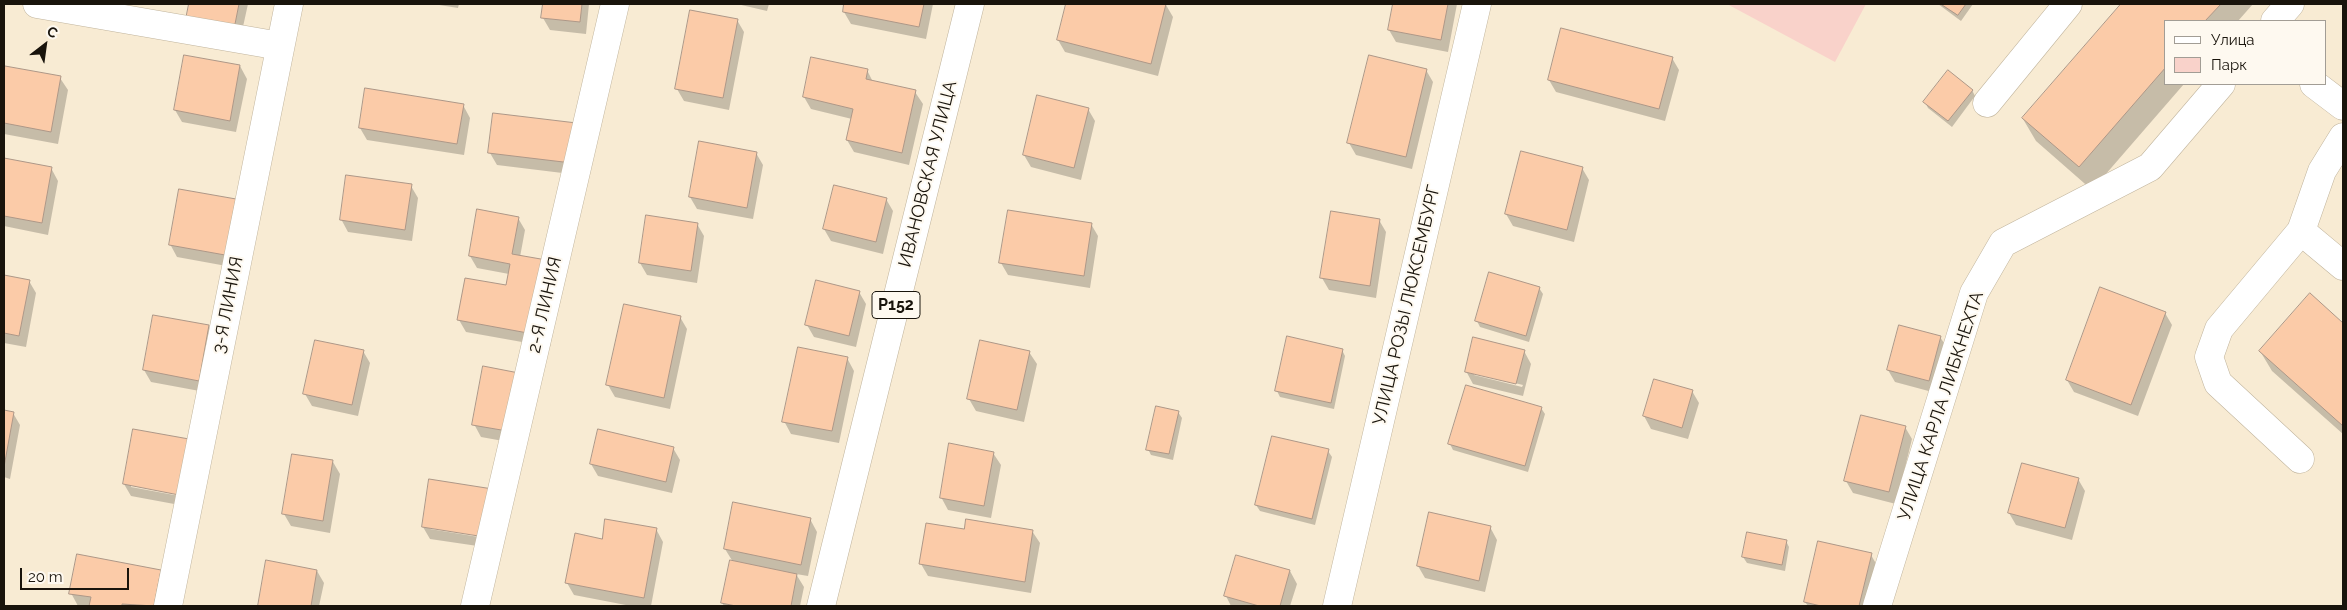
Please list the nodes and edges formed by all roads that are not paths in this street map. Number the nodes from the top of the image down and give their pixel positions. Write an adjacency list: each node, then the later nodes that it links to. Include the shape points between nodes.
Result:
1 (37, 4): 9 (street)
2 (289, 4): 9 (street, 3-Я ЛИНИЯ)
3 (615, 4): 19 (street, 2-Я ЛИНИЯ)
4 (970, 4): 20 (street, ИВАНОВСКАЯ УЛИЦА / Р152)
5 (1477, 4): 21 (street, УЛИЦА РОЗЫ ЛЮКСЕМБУРГ)
6 (2068, 4): 12 (street)
7 (2290, 4): 8 (street)
8 (2276, 20)
9 (280, 46): 18 (street, 3-Я ЛИНИЯ)
10 (2220, 85): 22 (street, УЛИЦА КАРЛА ЛИБКНЕХТА, via 2150,166 2003,243 1974,293)
11 (2315, 85): 13 (street)
12 (1987, 103)
13 (2343, 106)
14 (2343, 137): 15 (street, via 2322,171)
15 (2301, 231): 16 (street); 17 (street, via 2219,329 2209,357 2218,383)
16 (2343, 266)
17 (2300, 458)
18 (168, 606)
19 (475, 606)
20 (821, 606)
21 (1337, 606)
22 (1877, 606)

